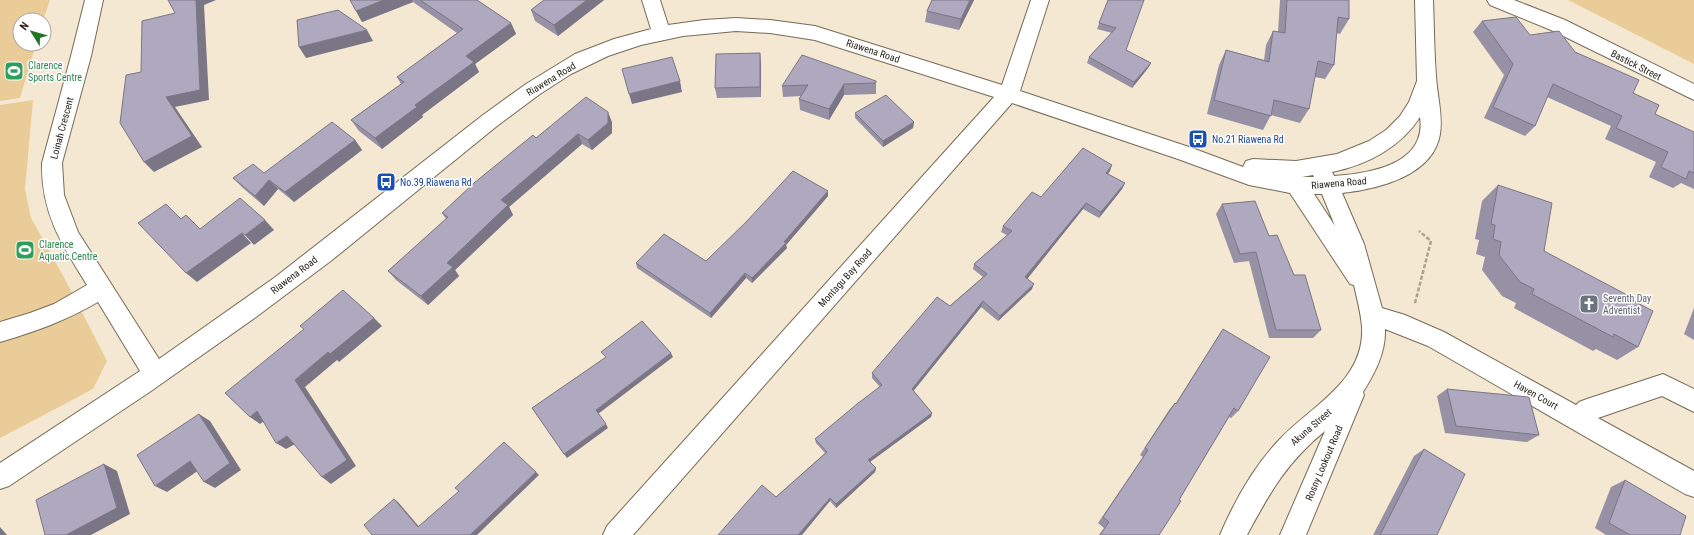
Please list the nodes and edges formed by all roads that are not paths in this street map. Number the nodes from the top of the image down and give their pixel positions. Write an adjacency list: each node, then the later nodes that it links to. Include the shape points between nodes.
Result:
1 (94, 0): 15 (street, Loinah Crescent, via 52,163 52,179 54,195 68,236)
2 (651, 0): 7 (street, via 652,10)
3 (1040, 0): 11 (street, Montagu Bay Road)
4 (1424, 0): 9 (street, Riawena Road)
5 (1496, 0): 8 (street, Bastick Street)
6 (1518, 0): 8 (street, Bastick Street)
7 (662, 34): 11 (street, Riawena Road, via 725,25 784,27 833,38); 19 (street, Riawena Road, via 600,52 541,83 250,309)
8 (1579, 35): 10 (street, Bastick Street)
9 (1426, 77): 12 (street, Riawena Road, via 1418,107 1400,130 1388,140 1355,157); 14 (street, Riawena Road, via 1430,132 1427,143 1420,153 1411,162 1385,176 1363,182)
10 (1694, 93)
11 (1009, 94): 13 (street, Riawena Road, via 1252,178 1265,181); 24 (street, Montagu Bay Road)
12 (1319, 166): 13 (street, Riawena Road); 14 (street, Akuna Street)
13 (1291, 177): 14 (street, Riawena Road); 16 (street, Akuna Street, via 1355,273)
14 (1329, 186): 16 (street, Akuna Street, via 1355,245)
15 (101, 289): 17 (street, via 62,311); 19 (street, Loinah Crescent)
16 (1373, 315): 18 (street, Akuna Street, via 1372,347); 21 (street, Haven Court, via 1436,339)
17 (0, 332)
18 (1364, 368): 25 (street, Akuna Street, via 1351,390 1340,402 1279,458); 26 (street, Rosny Lookout Road)
19 (155, 374): 22 (street, Riawena Road)
20 (1694, 401): 21 (street, via 1663,385 1587,410)
21 (1579, 419): 23 (street, Haven Court)
22 (0, 477)
23 (1694, 485)
24 (616, 535)
25 (1233, 535)
26 (1293, 535)

